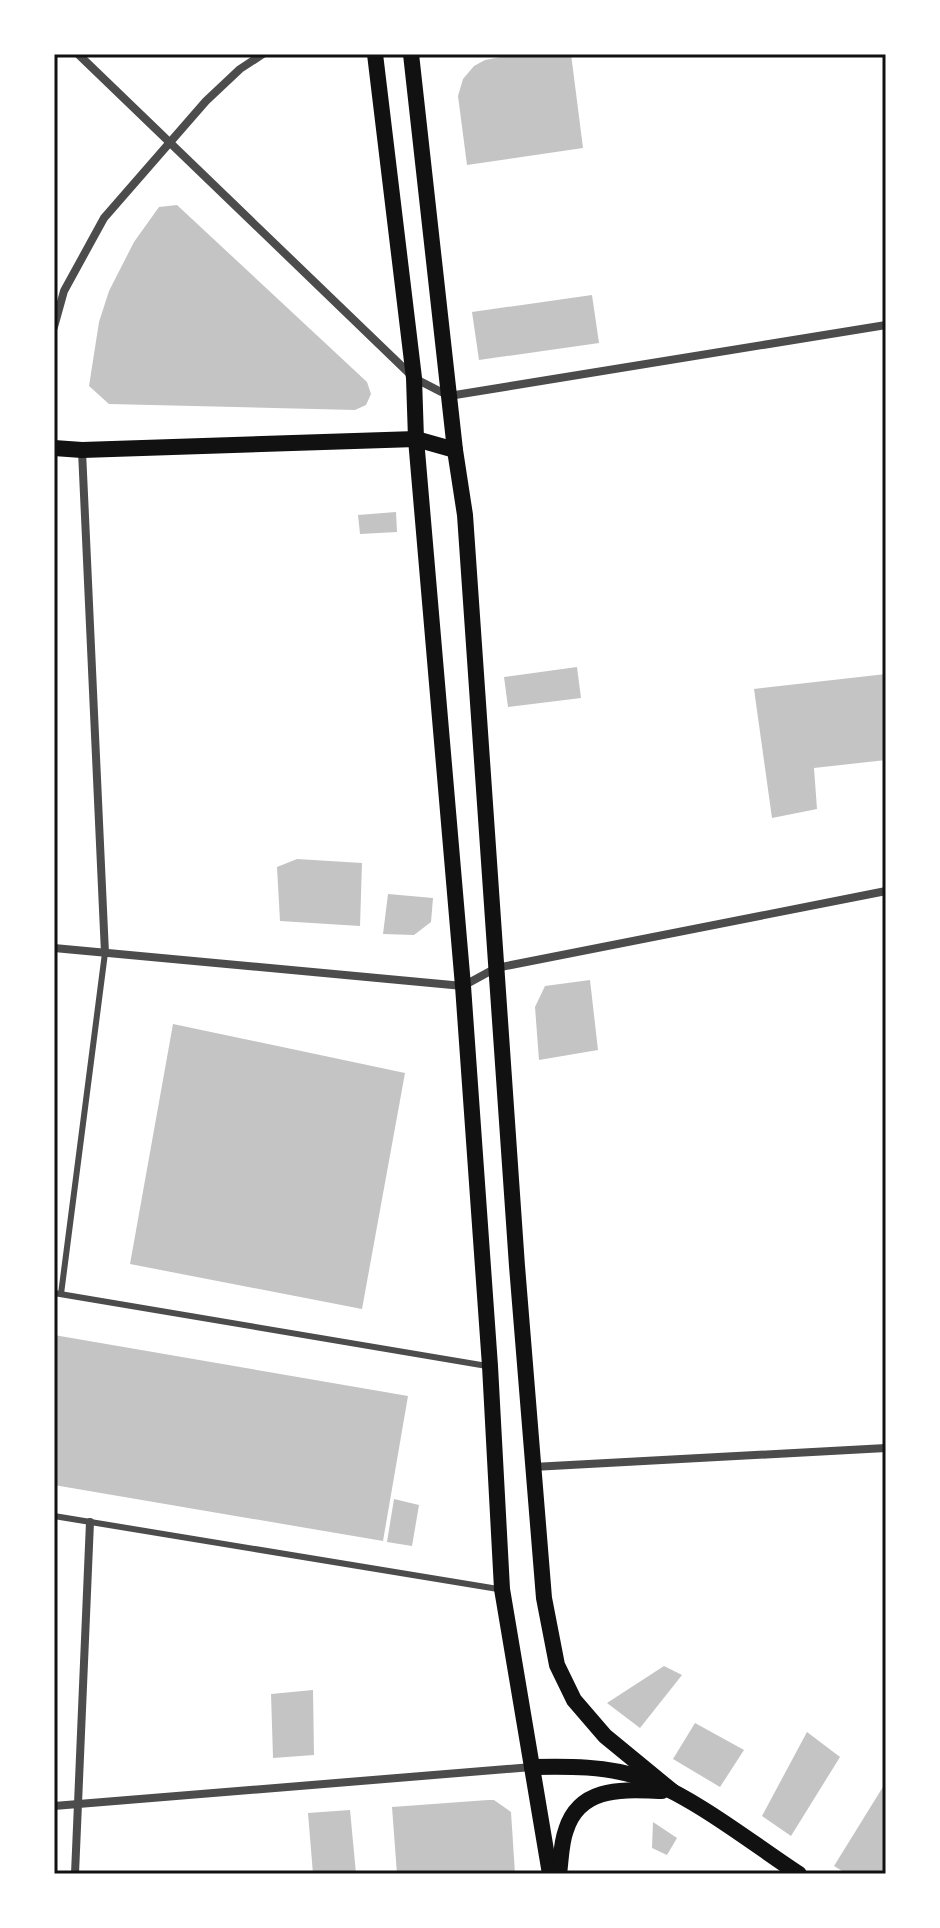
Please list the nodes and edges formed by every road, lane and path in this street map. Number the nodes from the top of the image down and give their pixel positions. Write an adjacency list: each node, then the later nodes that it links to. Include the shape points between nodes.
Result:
1 (78, 54): 5 (street)
2 (263, 54): 5 (street, via 206,101)
3 (375, 54): 8 (main road)
4 (411, 54): 9 (main road)
5 (172, 142): 7 (street, via 104,218 64,291); 8 (street)
6 (886, 325): 9 (street)
7 (54, 327)
8 (414, 378): 9 (street); 10 (main road)
9 (449, 396): 13 (main road)
10 (416, 439): 12 (main road); 13 (main road); 18 (main road)
11 (54, 448): 12 (main road)
12 (82, 450): 16 (street)
13 (455, 450): 17 (main road, via 465,515)
14 (886, 891): 17 (street)
15 (54, 948): 16 (street)
16 (105, 953): 18 (street); 19 (lane)
17 (496, 968): 18 (street); 22 (main road)
18 (463, 986): 20 (main road)
19 (58, 1294): 20 (lane)
20 (490, 1366): 25 (main road)
21 (886, 1448): 22 (street)
22 (532, 1467): 27 (main road, via 544,1598 557,1665 574,1700 605,1736)
23 (54, 1516): 24 (lane)
24 (90, 1522): 25 (lane); 28 (street)
25 (502, 1589): 26 (main road)
26 (532, 1767): 27 (main road, via 608,1771); 28 (street); 31 (main road)
27 (672, 1791): 32 (main road, via 609,1791 582,1804 566,1829); 33 (main road)
28 (77, 1805): 29 (street); 30 (street)
29 (54, 1806)
30 (75, 1874)
31 (550, 1874)
32 (559, 1874)
33 (799, 1874)

